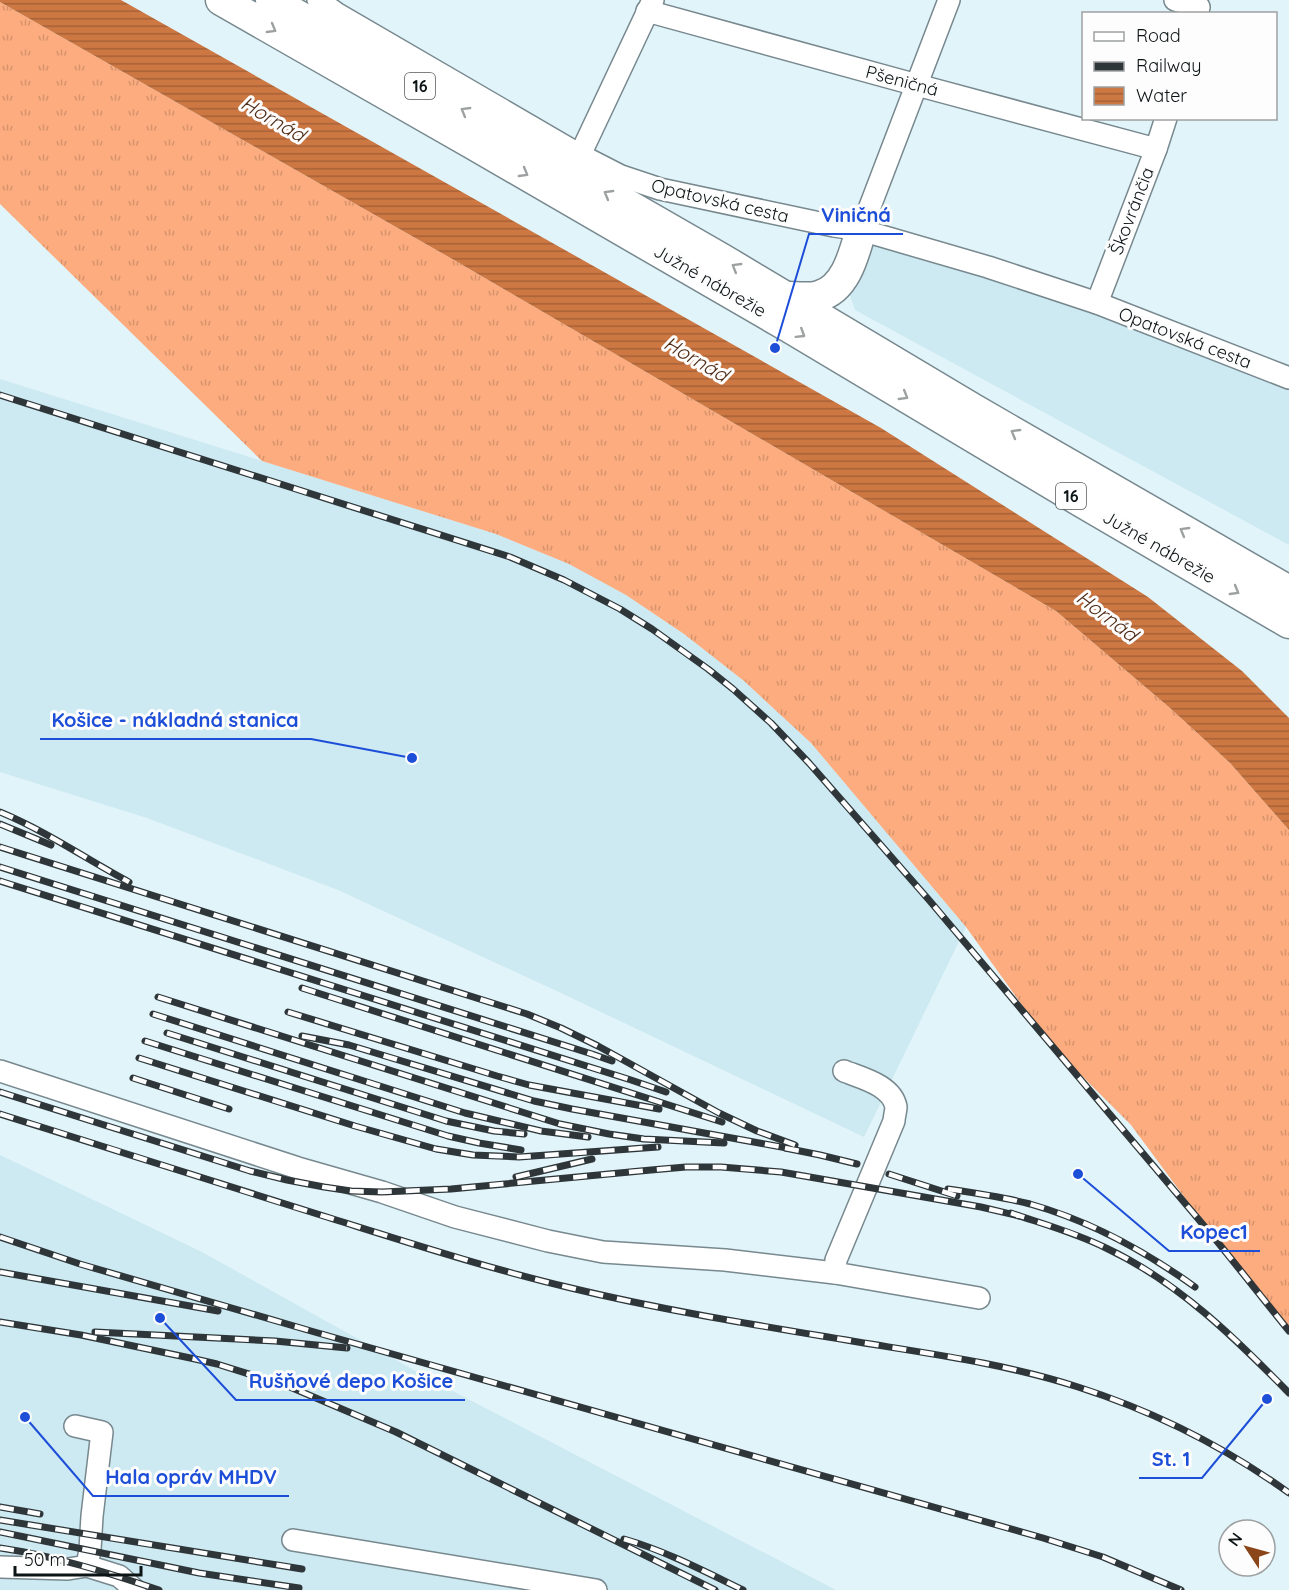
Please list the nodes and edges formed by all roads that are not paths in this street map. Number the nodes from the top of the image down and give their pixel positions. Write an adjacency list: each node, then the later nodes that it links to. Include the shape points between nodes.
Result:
1 (221, 0): 19 (highway, Južné nábrežie / 16, one-way to 19, via 789,327)
2 (271, 0): 14 (highway, Južné nábrežie / 16, one-way to 2)
3 (318, 0): 11 (street, Opatovská cesta)
4 (949, 0): 8 (street)
5 (1175, 0): 7 (street)
6 (650, 6): 8 (street, Pšeničná); 11 (street)
7 (1198, 10)
8 (916, 85): 10 (street, Pšeničná); 12 (street)
9 (1165, 120): 10 (street, Škovránčia)
10 (1156, 148): 15 (street, Škovránčia)
11 (580, 155): 12 (street, Opatovská cesta, via 621,176 660,189)
12 (861, 230): 13 (highway); 15 (street, Opatovská cesta)
13 (843, 278): 14 (highway, via 822,296); 16 (highway, via 846,314)
14 (786, 297): 16 (highway, Južné nábrežie / 16)
15 (1097, 303): 17 (street, Opatovská cesta)
16 (858, 341): 18 (highway, Južné nábrežie / 16, one-way to 16)
17 (1289, 378)
18 (1289, 591)
19 (1289, 623)
20 (0, 1071): 22 (street, via 455,1217 548,1241 603,1252 725,1260)
21 (844, 1071): 22 (street, via 877,1084 890,1095 896,1107 894,1121 836,1260)
22 (835, 1273): 23 (street)
23 (979, 1298)
24 (75, 1426): 26 (street, via 102,1432)
25 (293, 1540): 29 (street)
26 (87, 1566): 27 (street); 28 (street, via 119,1576)
27 (0, 1567)
28 (135, 1590)
29 (596, 1590)

